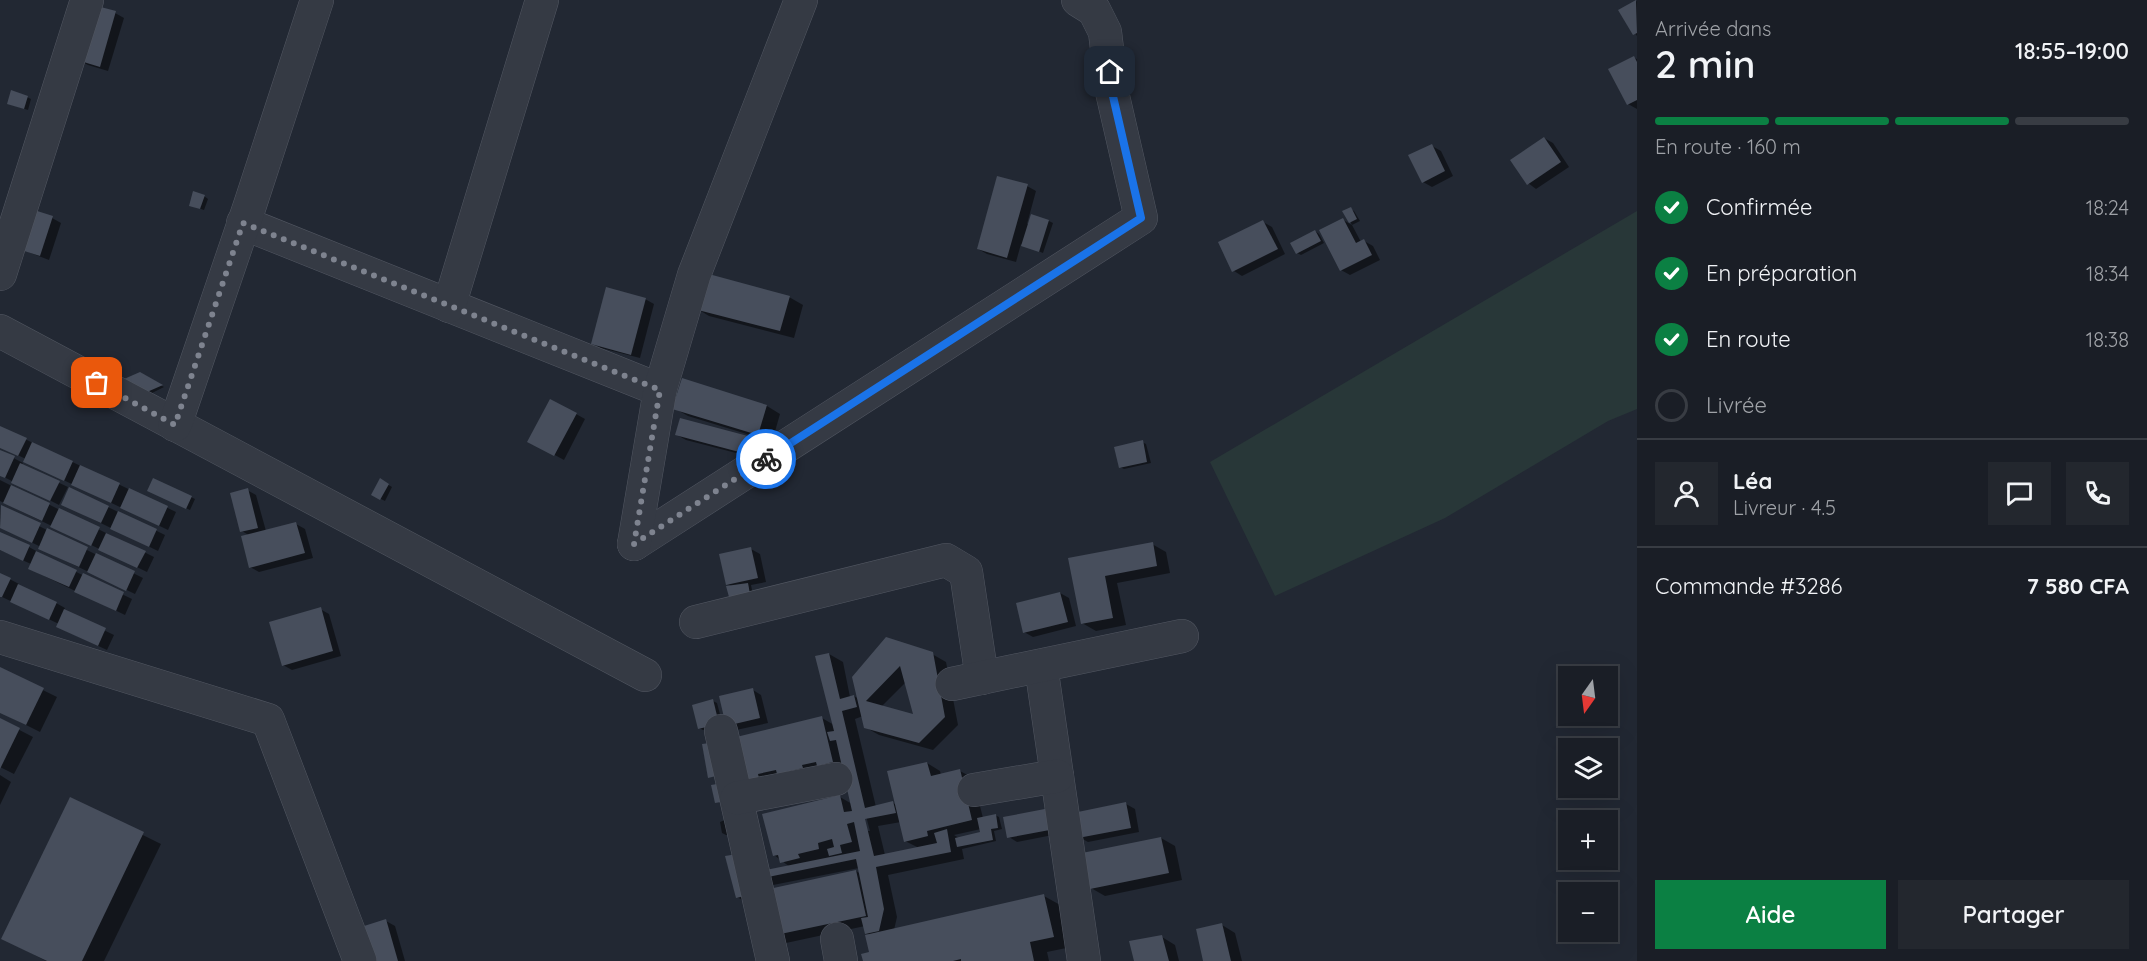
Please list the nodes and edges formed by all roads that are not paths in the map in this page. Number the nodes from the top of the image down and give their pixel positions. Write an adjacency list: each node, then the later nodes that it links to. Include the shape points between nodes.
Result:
1 (87, 0): 7 (street)
2 (317, 0): 6 (street)
3 (542, 0): 8 (street)
4 (801, 0): 10 (street, via 694,275)
5 (1078, 0): 10 (street, via 1094,10 1105,32 1112,92 1141,218 634,544)
6 (243, 223): 8 (street); 11 (street)
7 (0, 274)
8 (449, 306): 10 (street)
9 (0, 331): 11 (street)
10 (660, 390)
11 (175, 425): 16 (street)
12 (696, 622): 15 (street, via 946,560 966,572 967,681)
13 (1182, 636): 15 (street)
14 (0, 637): 22 (street, via 268,720)
15 (1041, 666): 18 (street)
16 (645, 675)
17 (721, 731): 21 (street)
18 (1057, 776): 20 (street); 24 (street)
19 (836, 779): 21 (street)
20 (974, 790)
21 (737, 798): 23 (street, via 755,835)
22 (360, 961)
23 (773, 961)
24 (1084, 961)

